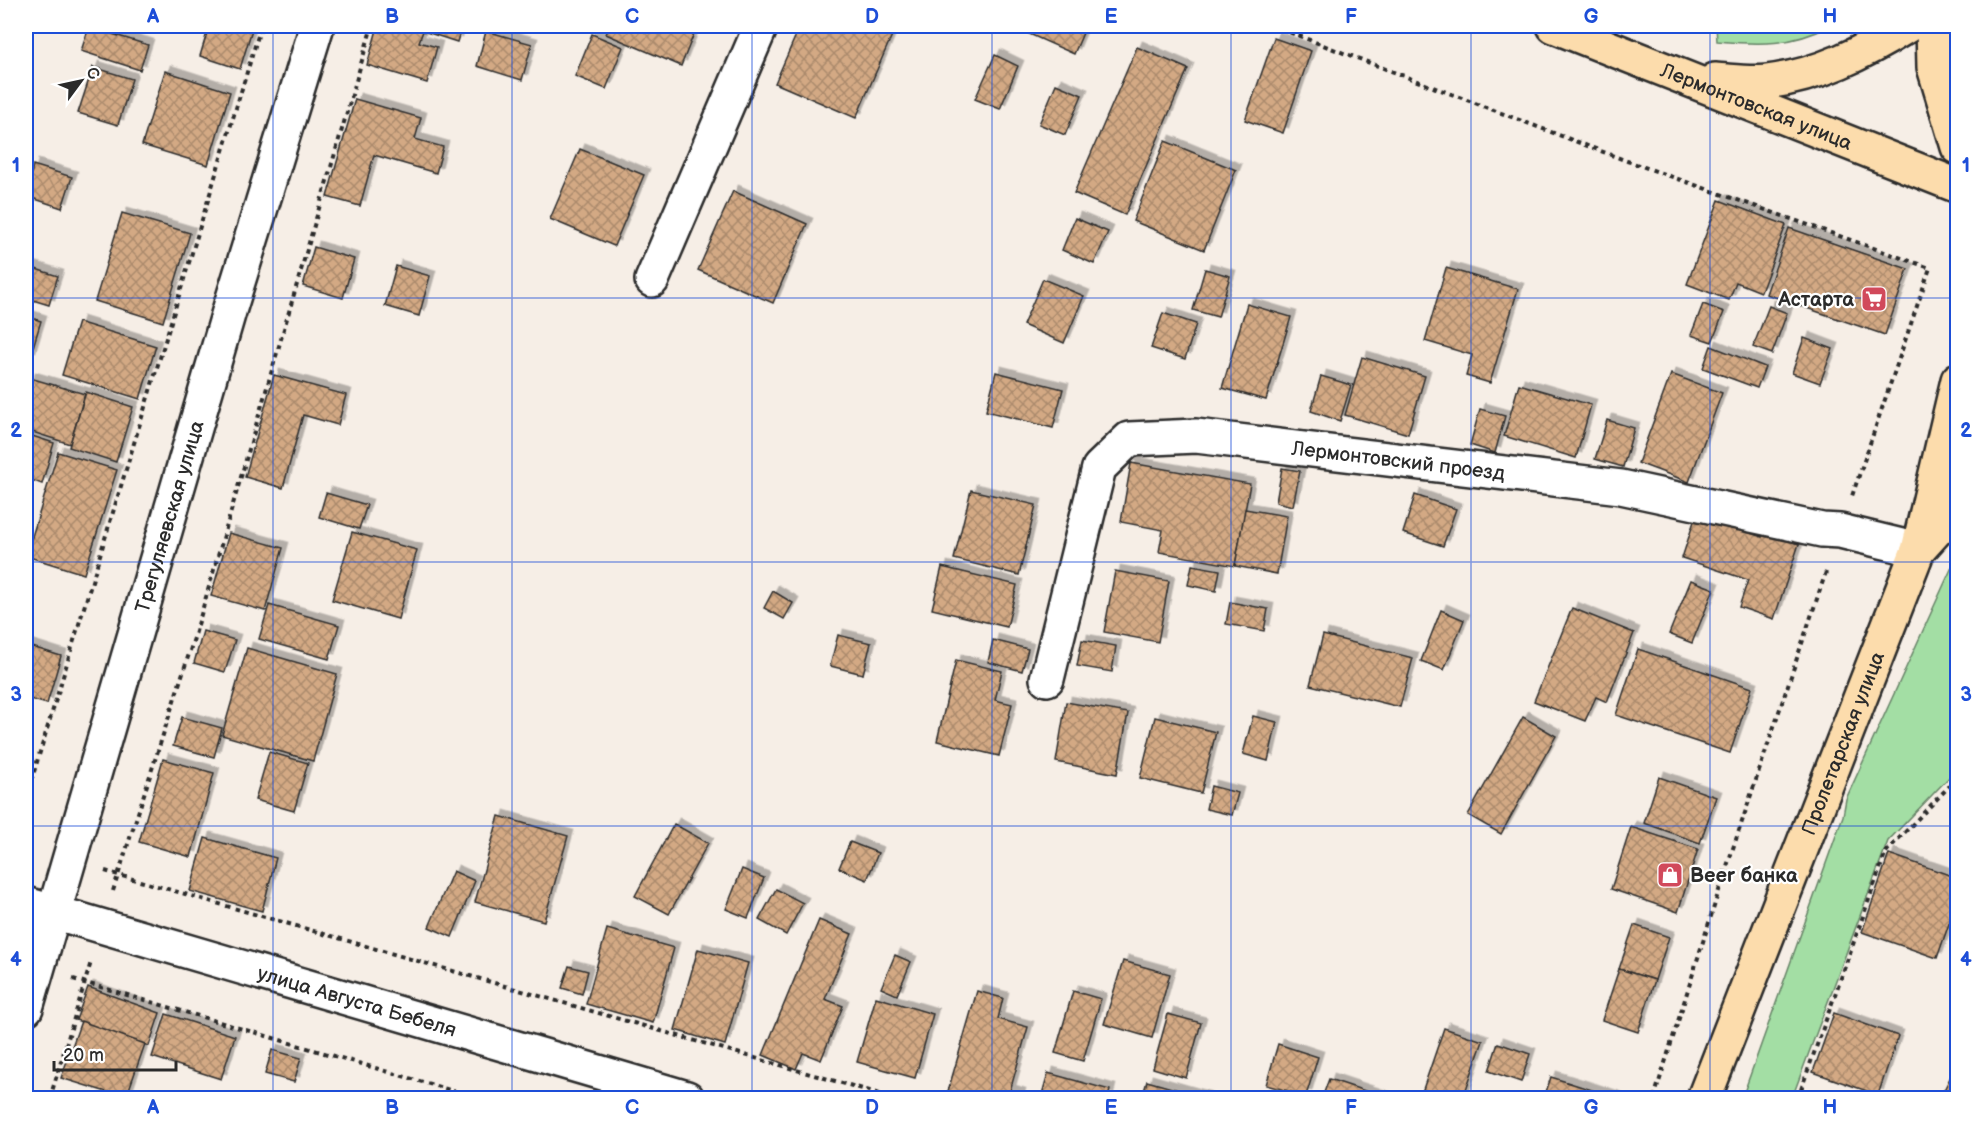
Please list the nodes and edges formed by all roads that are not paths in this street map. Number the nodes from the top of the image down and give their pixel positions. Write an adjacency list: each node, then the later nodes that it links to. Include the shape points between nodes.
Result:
1 (317, 26): 14 (street, Трегуляевская улица, via 230,308 70,861)
2 (761, 26): 9 (street)
3 (1554, 26): 6 (main road, Лермонтовская улица)
4 (1907, 26): 6 (main road, via 1836,65 1806,74 1764,82)
5 (1933, 26): 7 (main road, via 1934,67)
6 (1689, 79): 8 (main road, Лермонтовская улица)
7 (1958, 147)
8 (1958, 186)
9 (652, 280)
10 (1958, 380): 12 (main road, Пролетарская улица)
11 (1958, 506): 12 (main road)
12 (1918, 550): 13 (street, Лермонтовский проезд, via 1622,487 1196,436 1129,438 1100,468); 17 (main road, Пролетарская улица)
13 (1047, 679)
14 (40, 908): 15 (street, Трегуляевская улица, via 36,972); 16 (street, улица Августа Бебеля)
15 (26, 1008)
16 (687, 1098)
17 (1704, 1098)

